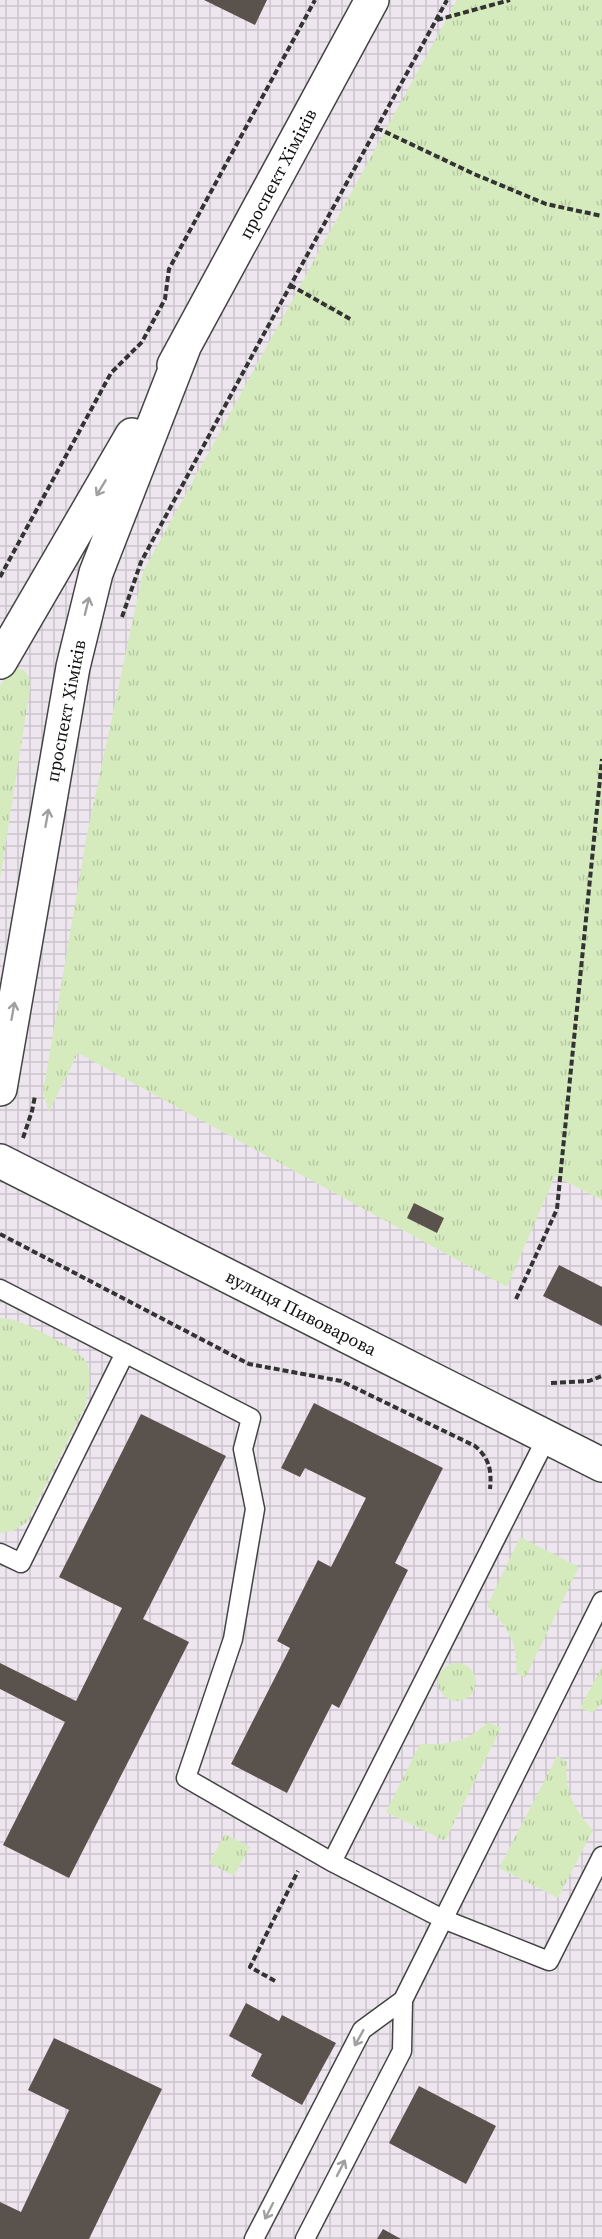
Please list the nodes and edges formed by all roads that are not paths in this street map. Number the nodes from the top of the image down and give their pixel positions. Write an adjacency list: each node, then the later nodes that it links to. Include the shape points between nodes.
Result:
1 (372, 0): 2 (street, проспект Хіміків)
2 (184, 347): 3 (street, проспект Хіміків, one-way to 3); 4 (street, проспект Хіміків, one-way to 2, via 73,667 96,573)
3 (0, 662)
4 (0, 1089)
5 (6, 1165): 8 (street, вулиця Пивоварова)
6 (0, 1289): 7 (lane)
7 (125, 1353): 10 (lane, via 21,1563); 13 (lane, via 251,1418 243,1449 255,1509 233,1639 186,1778)
8 (547, 1437): 9 (street, вулиця Пивоварова); 13 (lane)
9 (602, 1464)
10 (0, 1553)
11 (602, 1601): 14 (lane)
12 (602, 1856): 14 (lane, via 549,1961)
13 (332, 1862): 14 (lane)
14 (443, 1919): 15 (lane)
15 (403, 2001): 16 (lane, one-way to 16, via 362,2030); 17 (lane, one-way to 15, via 402,2051)
16 (254, 2239)
17 (305, 2239)

